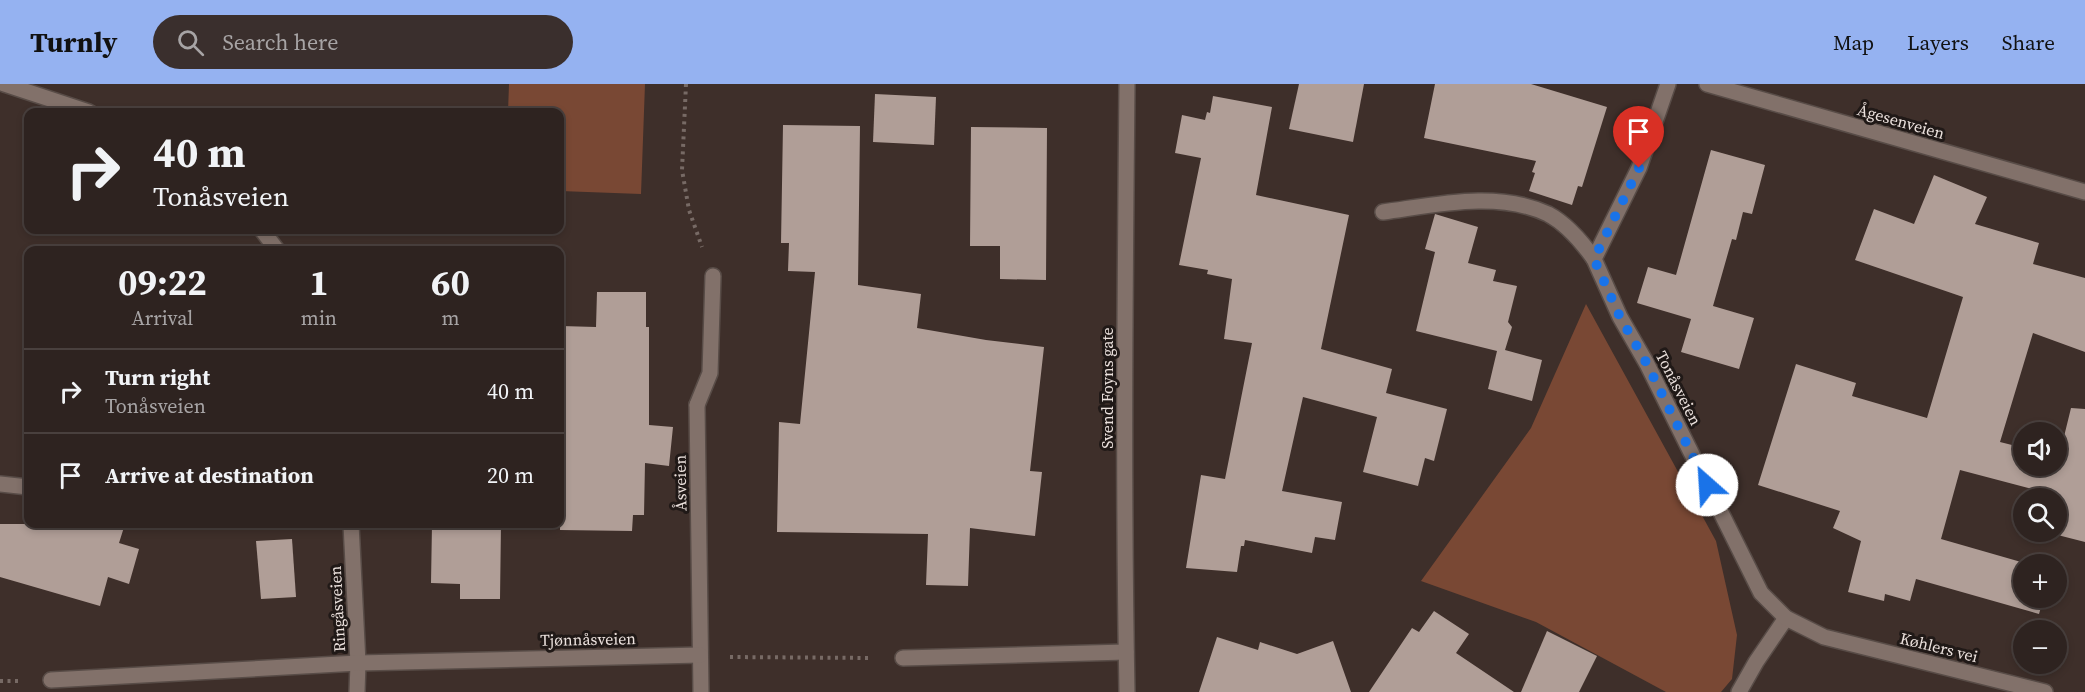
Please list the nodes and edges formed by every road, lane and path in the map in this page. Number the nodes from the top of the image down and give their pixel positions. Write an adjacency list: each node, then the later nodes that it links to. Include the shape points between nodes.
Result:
1 (4, 84): 6 (street)
2 (686, 84): 10 (path, via 682,170 689,210)
3 (1128, 84): 16 (street, Svend Foyns gate)
4 (1668, 84): 9 (street, via 1639,168)
5 (1707, 84): 7 (street, Ågesenveien)
6 (77, 108)
7 (2085, 192)
8 (1383, 212): 9 (street, Tonåsveien, via 1482,201 1518,205 1548,214 1580,239)
9 (1594, 259): 14 (street, Tonåsveien, via 1761,593)
10 (713, 276): 17 (street, Åsveien, via 710,373 698,405)
11 (0, 484): 12 (street)
12 (24, 487)
13 (351, 528): 19 (street, Ringåsveien)
14 (1786, 618): 15 (street, Tonåsveien); 24 (street)
15 (1824, 637): 25 (street, Køhlers vei)
16 (1126, 652): 18 (street); 23 (street, Svend Foyns gate)
17 (700, 655): 18 (path); 19 (street, Tjønnåsveien); 22 (street, Åsveien)
18 (903, 658)
19 (357, 663): 20 (street, Tjønnåsveien); 21 (street, Ringåsveien)
20 (51, 680)
21 (357, 692)
22 (701, 692)
23 (1127, 692)
24 (1739, 692)
25 (2045, 692)

